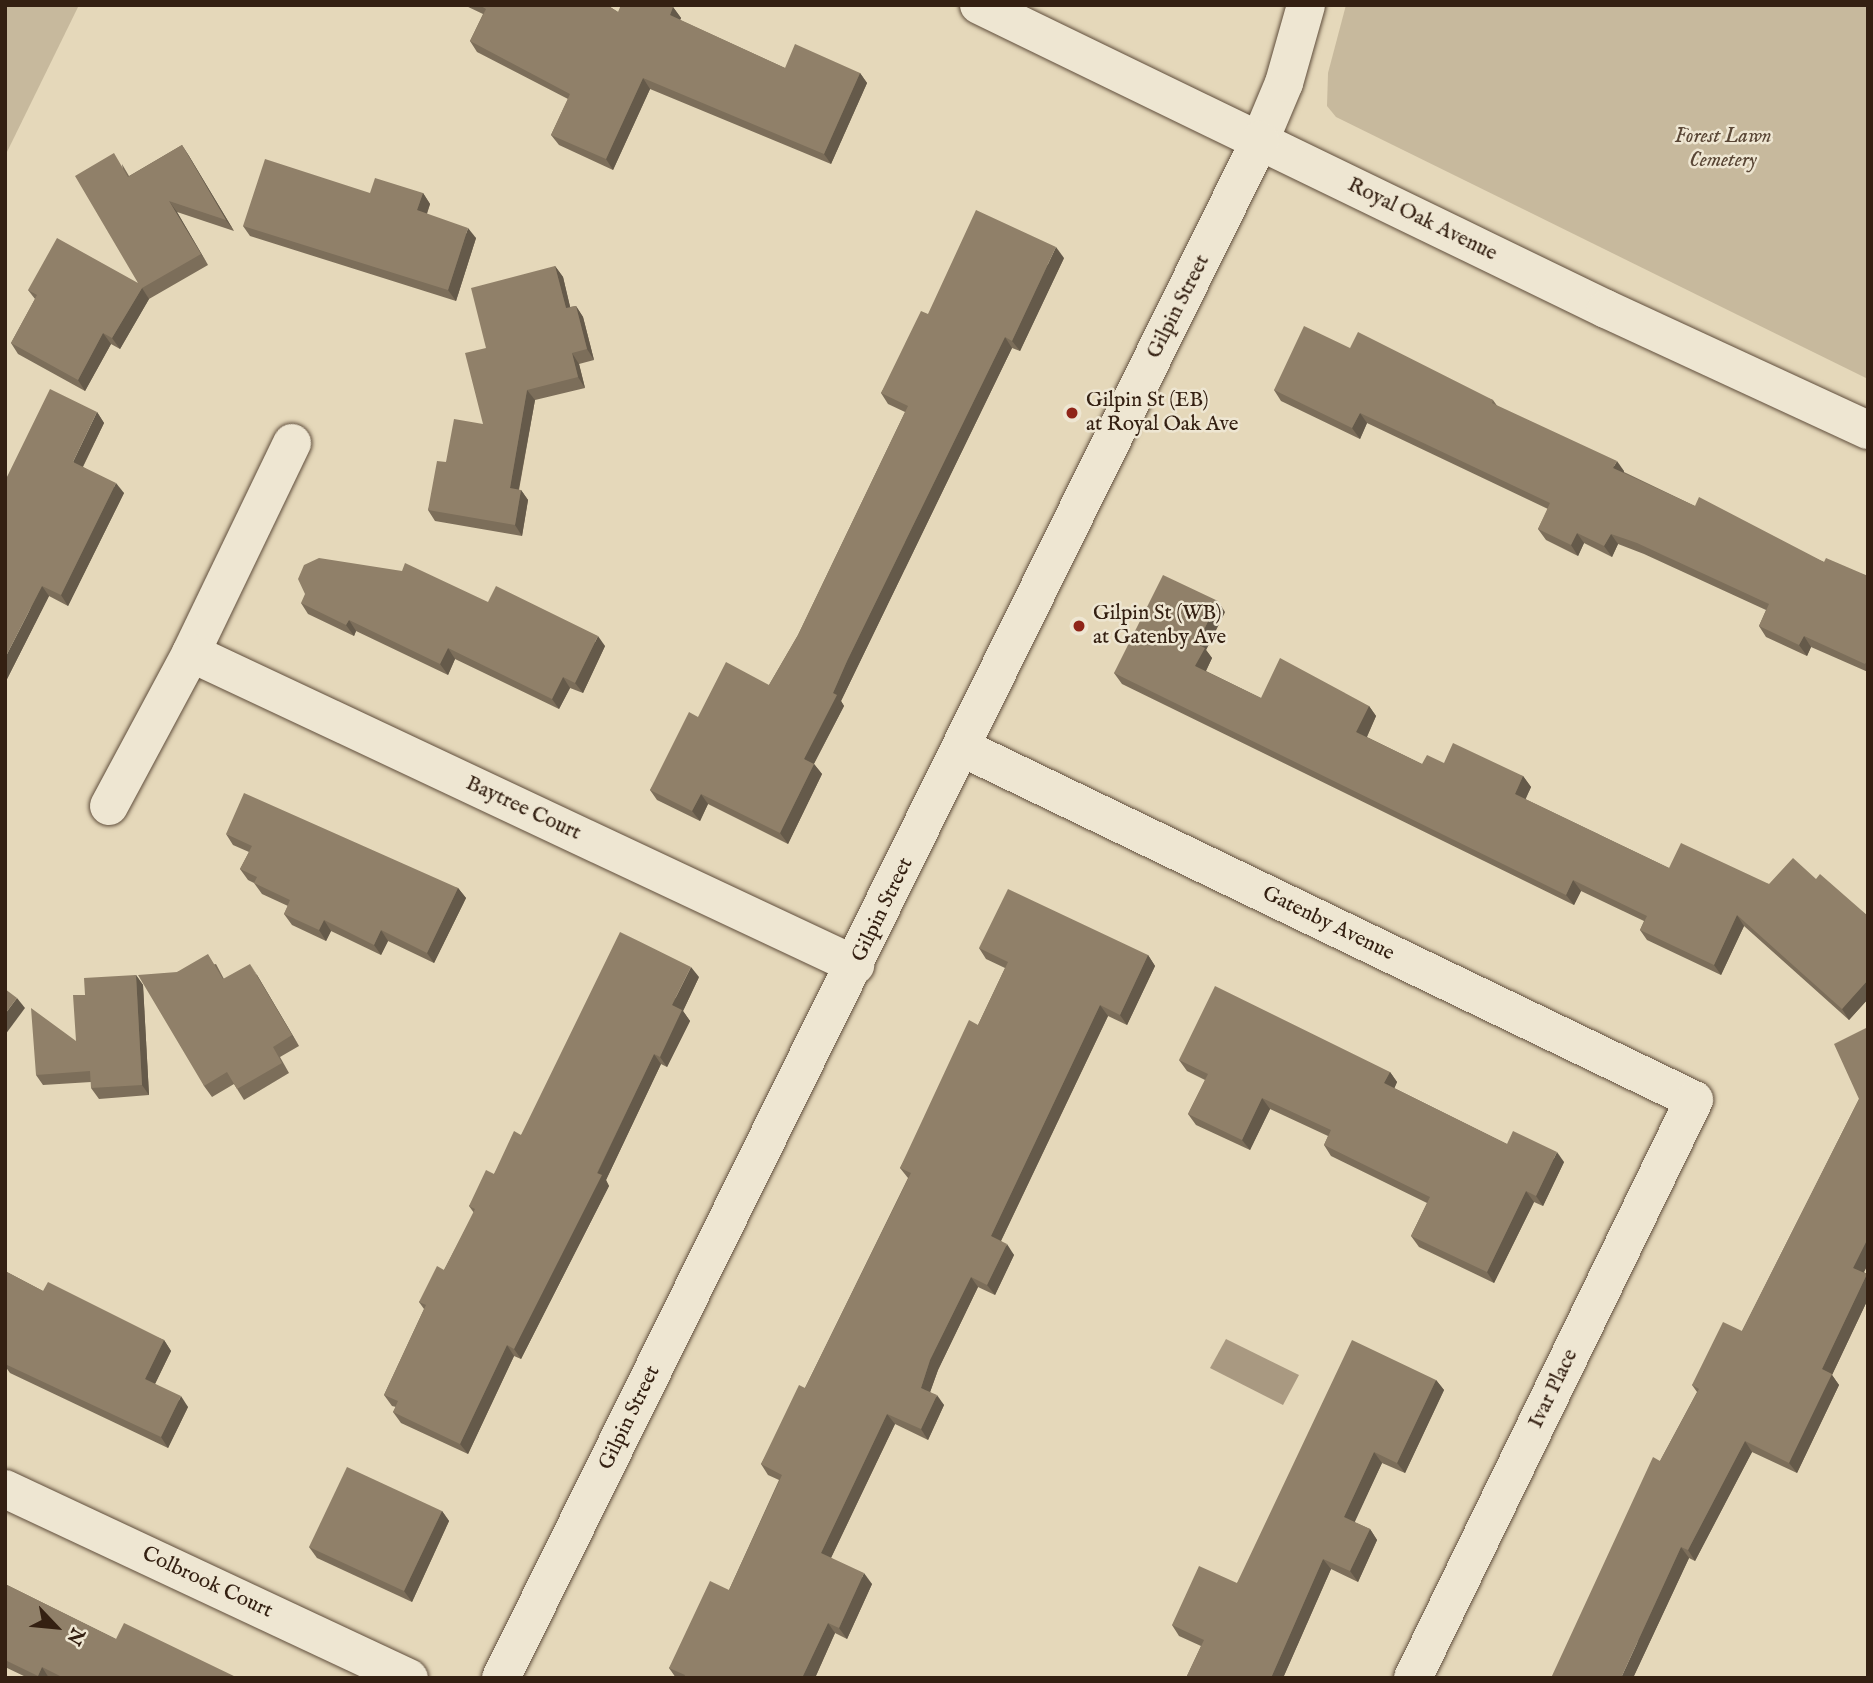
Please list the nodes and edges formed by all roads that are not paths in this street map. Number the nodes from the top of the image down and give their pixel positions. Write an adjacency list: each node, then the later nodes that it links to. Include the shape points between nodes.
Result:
1 (979, 5): 3 (street, Royal Oak Avenue)
2 (1306, 5): 3 (street, Gilpin Street, via 1284,83)
3 (1260, 141): 4 (street, Royal Oak Avenue); 7 (street, Gilpin Street)
4 (1868, 430)
5 (292, 443): 6 (street)
6 (191, 653): 8 (street); 9 (street, Baytree Court)
7 (963, 748): 9 (street, Gilpin Street); 10 (street, Gatenby Avenue)
8 (109, 806)
9 (855, 965): 13 (street, Gilpin Street)
10 (1694, 1100): 14 (street, Ivar Place)
11 (5, 1489): 12 (street, Colbrook Court)
12 (409, 1678)
13 (501, 1678)
14 (1413, 1678)

